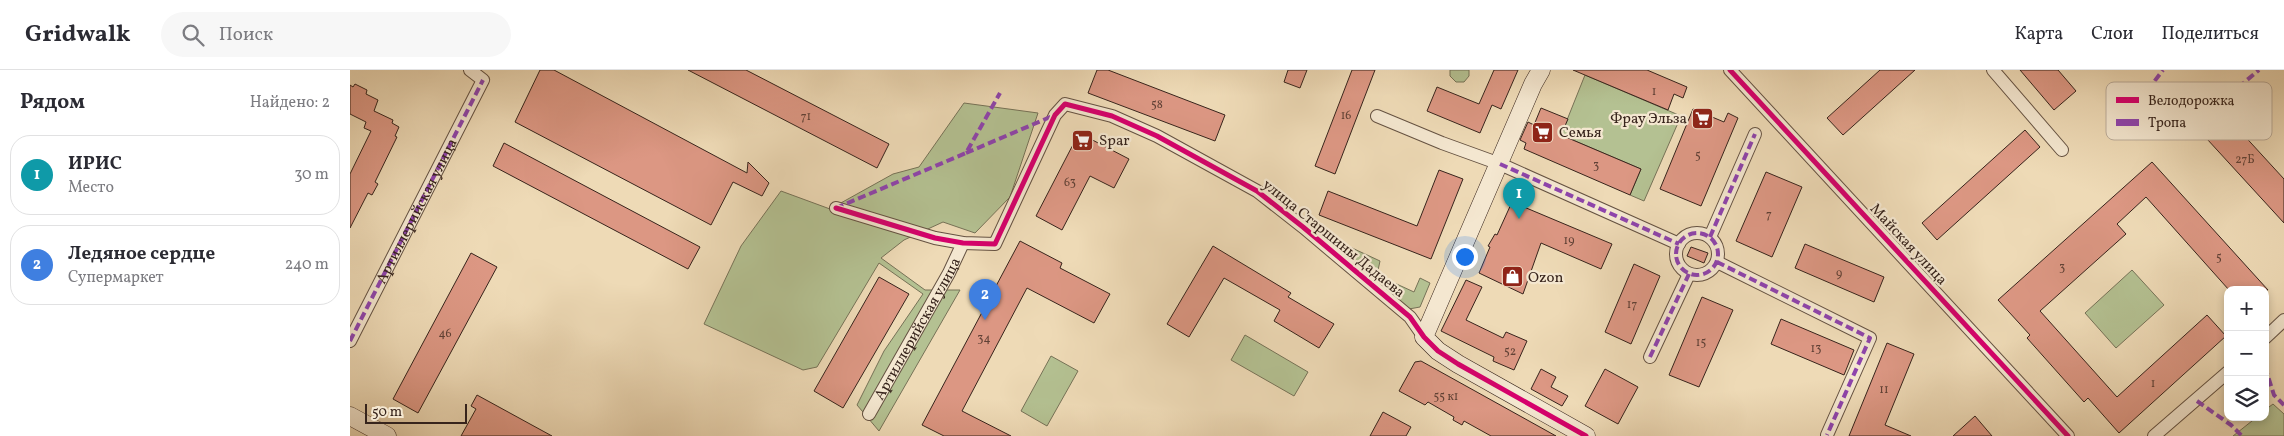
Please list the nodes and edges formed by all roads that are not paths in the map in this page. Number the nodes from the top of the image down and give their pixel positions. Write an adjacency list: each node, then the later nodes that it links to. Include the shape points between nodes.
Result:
1 (470, 70): 18 (street, Артиллерийская улица, via 482,80)
2 (1541, 70): 8 (street)
3 (1730, 70): 26 (street, Майская улица)
4 (1993, 70): 7 (street)
5 (1377, 116): 8 (street)
6 (1755, 134): 10 (street)
7 (2062, 150)
8 (1500, 164): 12 (street); 17 (street)
9 (836, 208): 11 (street, улица Старшины Дадаева, via 935,238)
10 (1710, 237): 12 (street, via 1696,233); 13 (street, via 1717,246)
11 (963, 243): 17 (street, улица Старшины Дадаева, via 996,244 1055,115 1065,104 1112,116 1139,128 1257,191 1403,310); 21 (street, Артиллерийская улица)
12 (1679, 244): 14 (street, via 1676,260)
13 (1717, 262): 14 (street, via 1704,275); 23 (street, via 1870,338)
14 (1689, 274): 19 (street)
15 (2284, 320): 16 (street)
16 (2269, 334)
17 (1424, 337): 25 (street, улица Старшины Дадаева, via 1458,364)
18 (350, 341)
19 (1650, 358)
20 (2224, 375): 27 (street)
21 (869, 414)
22 (350, 416): 24 (street)
23 (1827, 435)
24 (387, 436)
25 (1586, 436)
26 (2068, 436)
27 (2154, 436)

